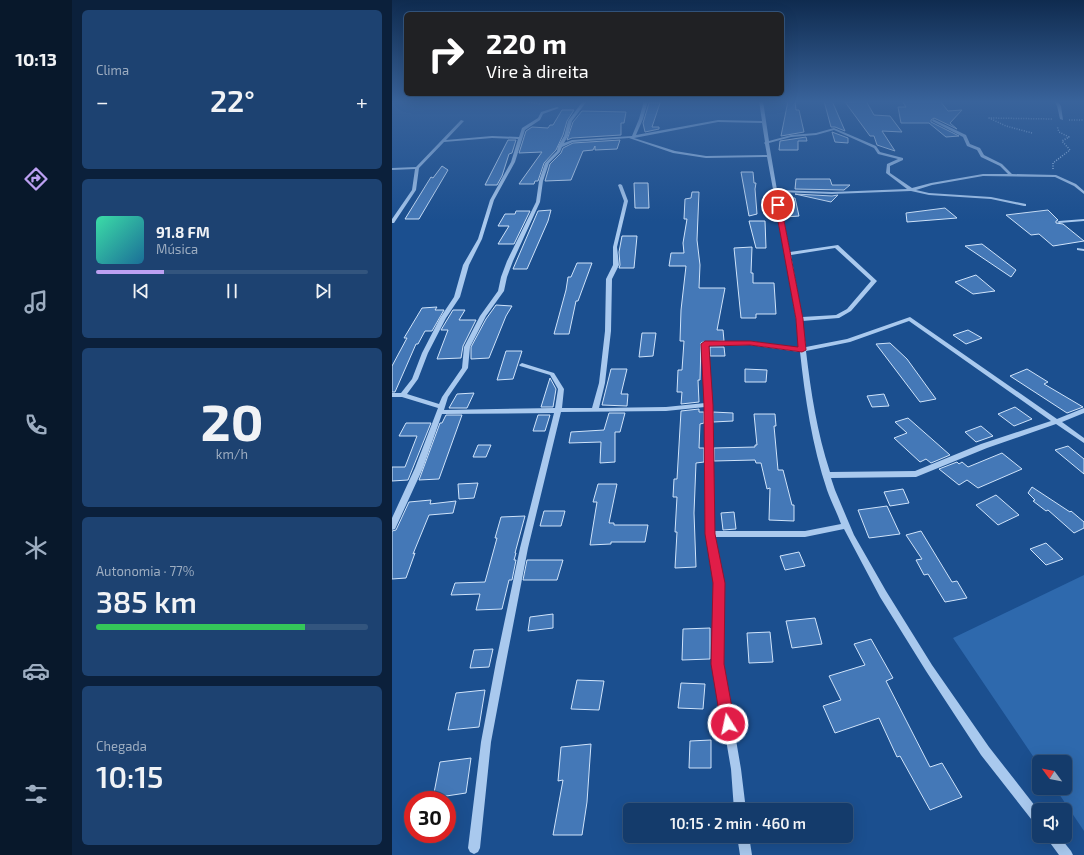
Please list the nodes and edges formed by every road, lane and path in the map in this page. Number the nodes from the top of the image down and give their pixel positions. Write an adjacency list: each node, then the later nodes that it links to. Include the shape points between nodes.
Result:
1 (443, 141): 13 (street)
2 (519, 141): 29 (street, via 513,162 492,200 480,239 466,265 457,297 443,318 415,379)
3 (563, 141): 11 (street)
4 (573, 141): 11 (street)
5 (642, 141): 12 (street, via 674,152 706,157)
6 (774, 141): 10 (street)
7 (861, 141): 18 (street, via 875,147 879,153 902,159 888,166 888,174)
8 (967, 141): 15 (street, via 968,145 979,149 982,156 1001,165)
9 (1062, 141): 16 (path, via 1070,150 1053,162 1052,172)
10 (766, 143): 12 (street)
11 (560, 146): 32 (street, via 559,151 547,163 538,202 510,261 501,291 483,316 467,347 465,368 445,397)
12 (768, 156): 19 (street)
13 (417, 168): 14 (street); 23 (street, via 414,190)
14 (392, 169)
15 (1012, 176): 16 (street); 18 (street, via 983,175)
16 (1056, 176): 20 (street, via 1075,185)
17 (620, 186): 33 (street, via 626,202 616,247 616,265 609,279 608,331 602,383)
18 (911, 190): 19 (street, via 832,193); 21 (street, via 929,194 991,198)
19 (775, 191): 25 (street)
20 (1084, 193)
21 (1024, 205)
22 (1084, 220): 24 (street)
23 (392, 222)
24 (1059, 222)
25 (788, 254): 26 (street); 26 (street, via 836,246 874,281 849,310 838,317)
26 (799, 319): 27 (street)
27 (802, 350): 31 (street, via 750,343 705,344); 36 (street, via 848,341 910,319); 38 (street, via 809,401)
28 (522, 365): 35 (street, via 552,374 561,389)
29 (403, 395): 30 (street); 32 (street)
30 (392, 396)
31 (708, 405): 33 (street, via 666,409); 41 (street)
32 (440, 410): 35 (street); 40 (street, via 419,468)
33 (595, 410): 35 (street)
34 (1084, 410): 36 (street)
35 (558, 411): 46 (street, via 524,548 501,662 486,742)
36 (1056, 422): 37 (street); 38 (street, via 984,446 916,474)
37 (1084, 441)
38 (827, 475): 39 (street)
39 (846, 526): 41 (street, via 805,534); 43 (street, via 883,594 929,668 985,752)
40 (392, 527)
41 (710, 534): 42 (street, via 719,583 718,664)
42 (739, 803)
43 (1032, 811)
44 (744, 843): 47 (street)
45 (1058, 843): 48 (street)
46 (474, 848)
47 (746, 855)
48 (1067, 855)

